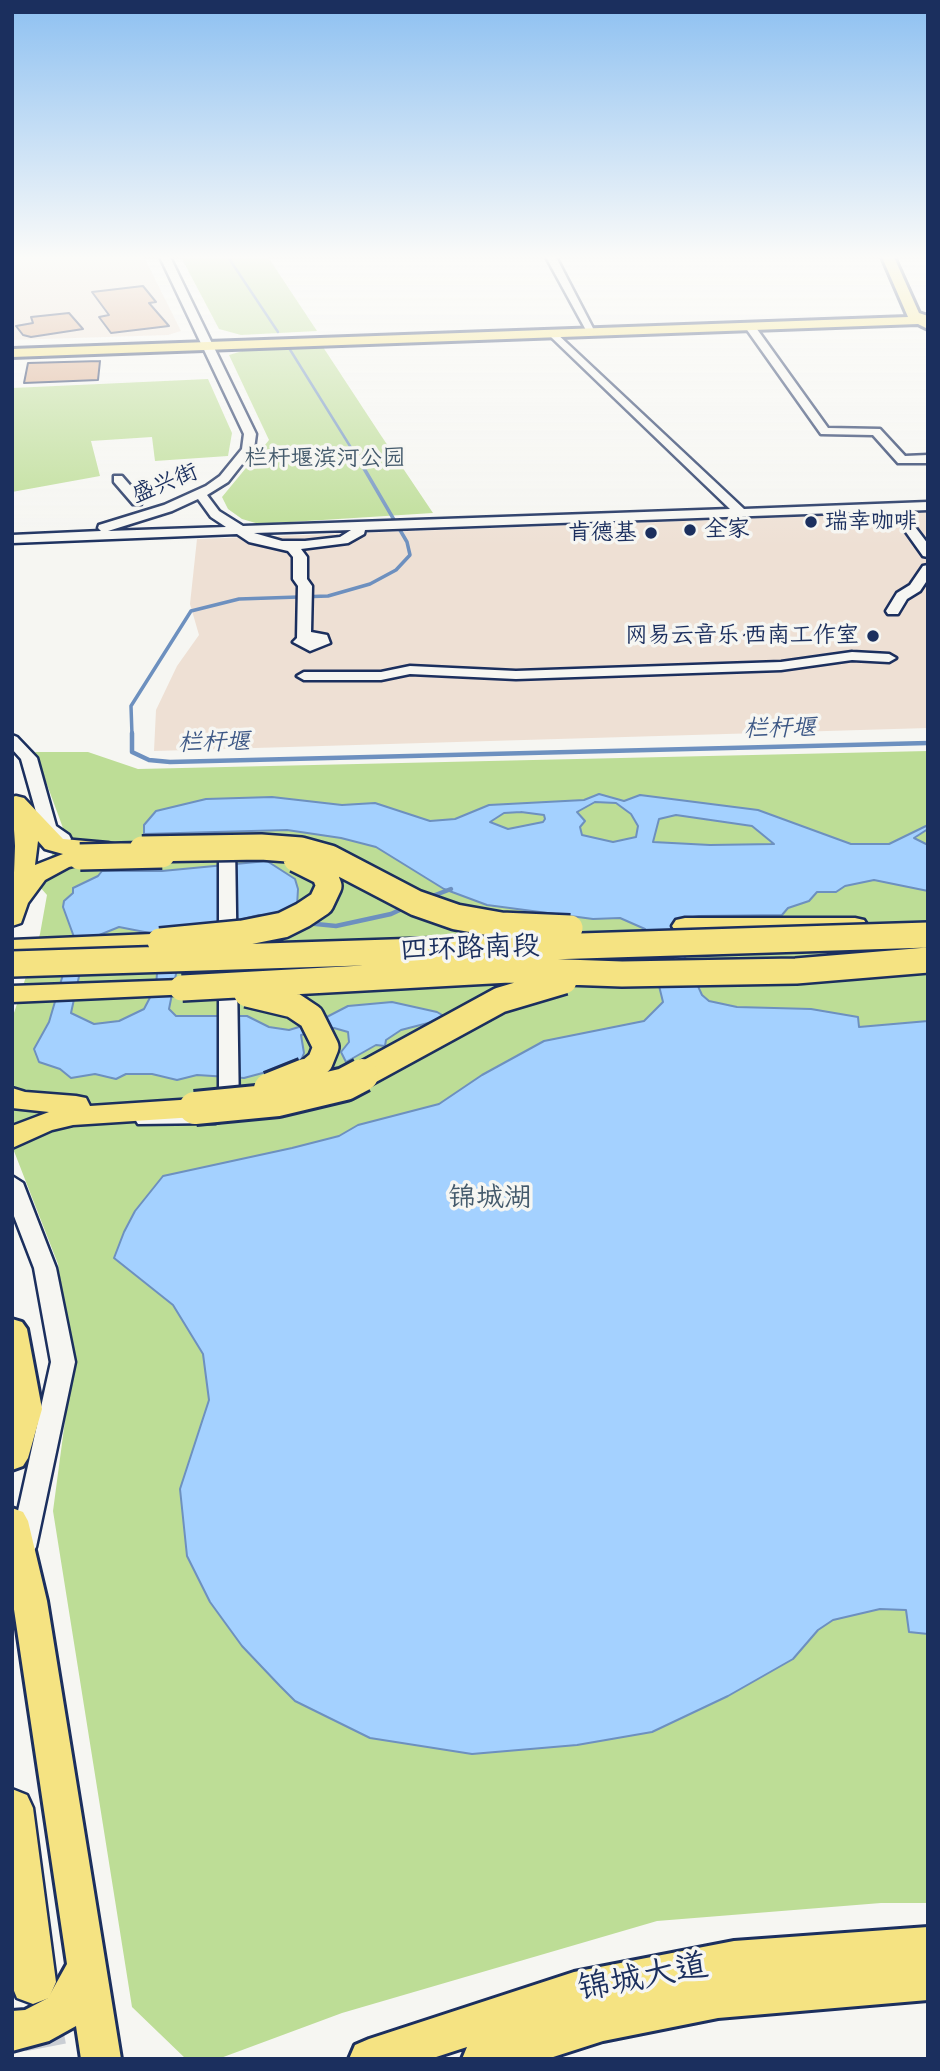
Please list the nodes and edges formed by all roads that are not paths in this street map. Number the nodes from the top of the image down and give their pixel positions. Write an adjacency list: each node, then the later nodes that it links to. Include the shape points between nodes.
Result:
1 (212, 354): 6 (street, 盛兴街, via 250,434 248,449 240,460 224,479)
2 (575, 354): 10 (street)
3 (769, 354): 4 (street, via 825,432 876,431 902,460)
4 (928, 459)
5 (118, 479): 7 (street)
6 (200, 494): 12 (street, via 215,514); 13 (street, 盛兴街, via 116,525)
7 (137, 501)
8 (928, 506): 9 (street)
9 (894, 507): 10 (street); 17 (street)
10 (741, 513): 11 (street)
11 (371, 526): 12 (street); 15 (street)
12 (244, 531): 13 (street); 16 (street, via 254,539)
13 (44, 537): 14 (street, 盛兴街)
14 (12, 539)
15 (329, 543): 16 (street); 19 (street, via 313,554 314,580)
16 (282, 545): 19 (street, via 293,548 300,557)
17 (928, 553)
18 (928, 569): 21 (street)
19 (307, 589): 20 (street)
20 (308, 609): 22 (street)
21 (893, 611)
22 (310, 637)
23 (889, 658): 24 (street, via 852,656 781,666 703,669 516,674 410,670 381,676)
24 (304, 676)
25 (12, 740): 43 (street, via 29,758 48,826 65,841 227,844 230,1086 229,1112 224,1116 49,1127 19,1141)
26 (14, 798): 27 (highway, via 27,846); 29 (highway, bridge, via 54,844 74,849 301,850 341,863 416,903 456,917 526,927)
27 (14, 910): 31 (highway, bridge, via 36,875 80,858 279,855 308,862 324,873 329,886 321,902 283,925)
28 (928, 925): 29 (highway)
29 (605, 929): 31 (highway, bridge)
30 (928, 935): 35 (highway, 四环路南段, bridge)
31 (152, 942): 32 (highway)
32 (12, 948)
33 (928, 952): 37 (highway, 四环路南段)
34 (928, 960): 36 (highway, bridge, via 796,971)
35 (12, 964)
36 (622, 974): 38 (highway, bridge, via 509,970); 41 (highway, bridge, via 551,983 500,1000 345,1084 278,1100)
37 (12, 975)
38 (182, 988): 39 (highway); 41 (highway, bridge, via 260,995 293,1005 312,1017 326,1047 320,1062 304,1076 279,1087)
39 (12, 994)
40 (12, 1097): 41 (highway, via 58,1106)
41 (196, 1103): 42 (highway, via 73,1116 43,1123)
42 (12, 1138)
43 (12, 1150)
44 (12, 1183): 48 (street, via 45,1268 63,1362)
45 (12, 1329): 46 (main road, via 27,1409)
46 (12, 1458)
47 (12, 1521): 48 (main road)
48 (20, 1558): 51 (main road)
49 (12, 1808): 53 (highway)
50 (928, 1946): 56 (main road, 锦城大道, via 734,1960 574,1991)
51 (87, 1966): 54 (main road, via 62,2012 37,2026); 55 (main road)
52 (928, 1981): 57 (main road, 锦城大道, via 718,1998 603,2021)
53 (33, 1982)
54 (12, 2031)
55 (101, 2059)
56 (369, 2059)
57 (482, 2059)

